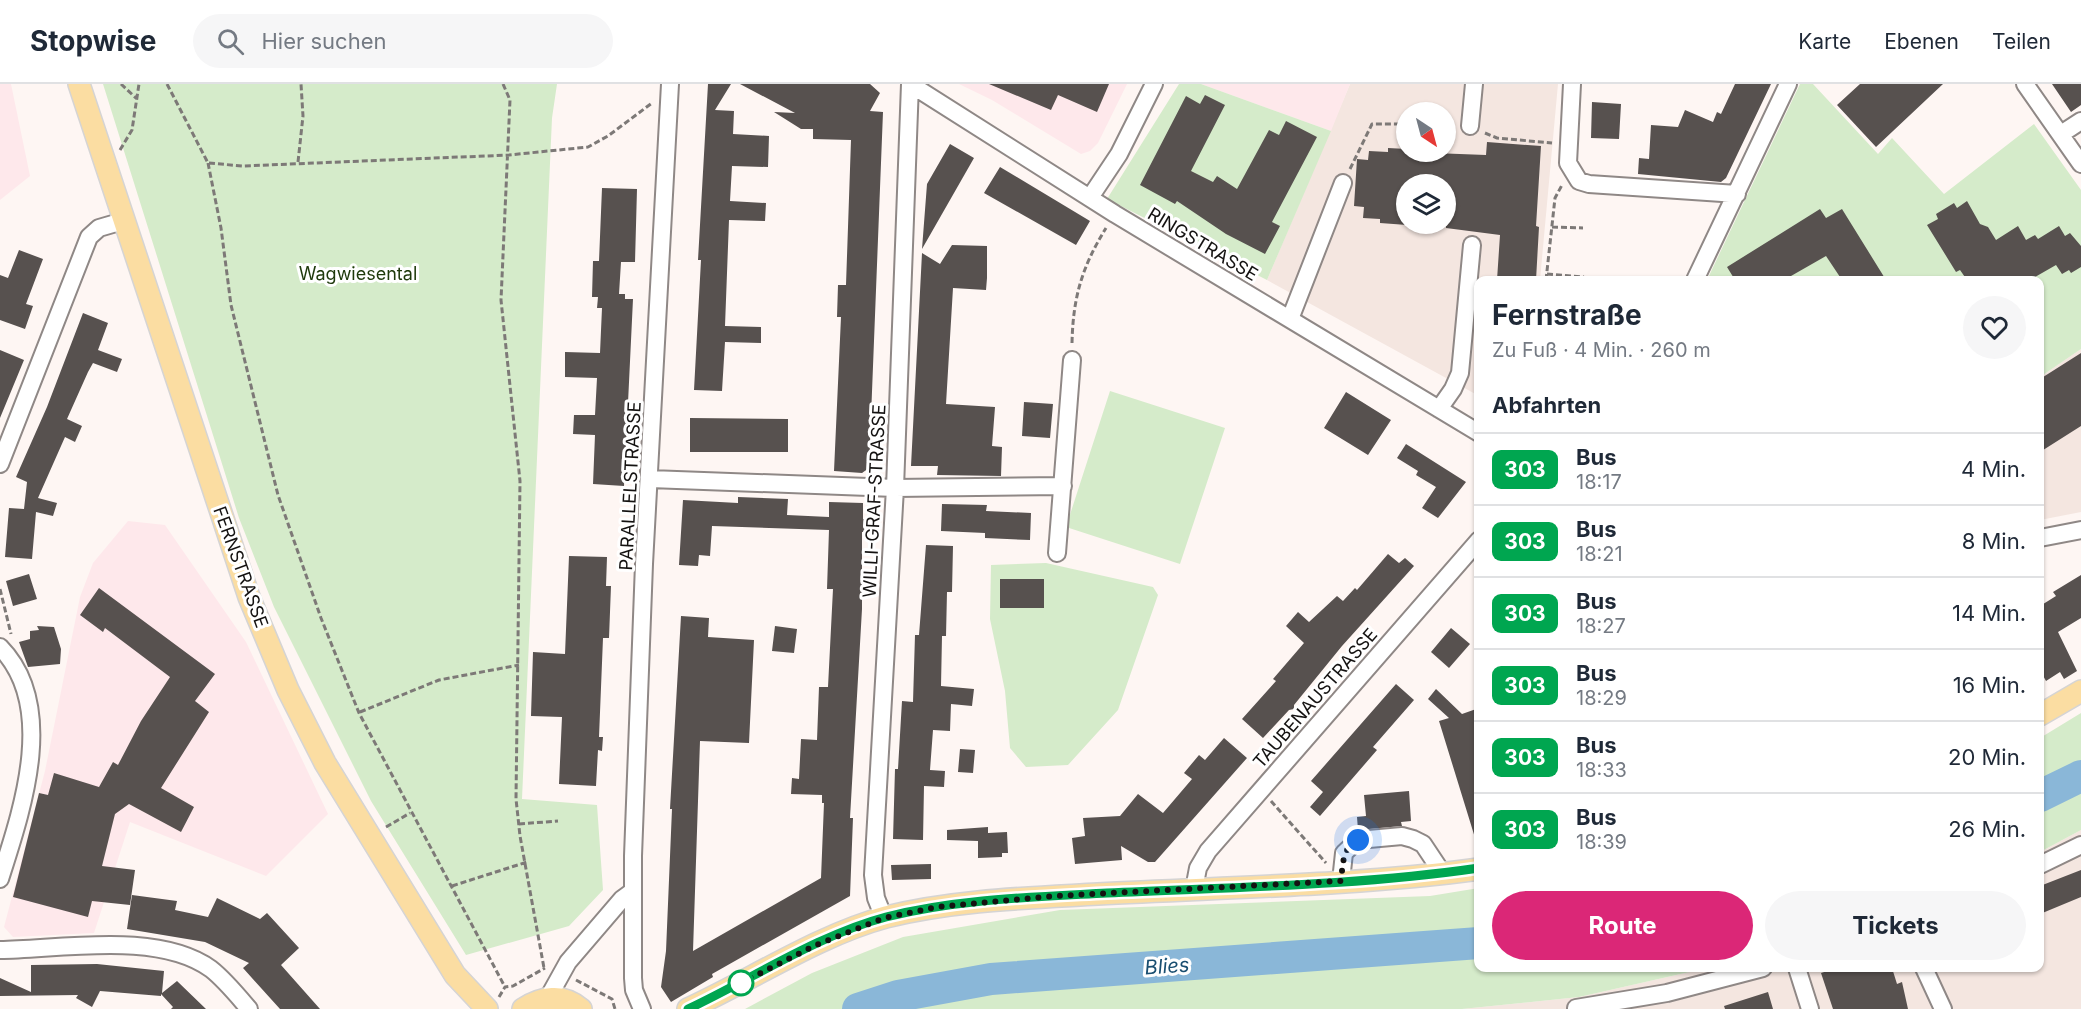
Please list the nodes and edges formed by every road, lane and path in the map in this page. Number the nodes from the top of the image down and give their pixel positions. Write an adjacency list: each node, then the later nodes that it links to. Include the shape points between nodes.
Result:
1 (79, 84): 23 (main road, FERNSTRASSE)
2 (121, 84): 14 (path)
3 (139, 84): 14 (path)
4 (167, 84): 25 (path)
5 (301, 84): 24 (path, via 303,116)
6 (503, 84): 22 (path, via 510,100)
7 (670, 84): 15 (street, PARALLELSTRASSE)
8 (910, 84): 30 (street, RINGSTRASSE); 46 (street, WILLI-GRAF-STRASSE)
9 (1154, 84): 30 (street, via 1119,154)
10 (1473, 84): 19 (street)
11 (1572, 84): 21 (street)
12 (1788, 84): 29 (street)
13 (2025, 84): 20 (street)
14 (137, 99): 23 (path, via 132,130 119,153)
15 (669, 102): 22 (path, via 653,102 588,147); 44 (street, PARALLELSTRASSE)
16 (2081, 122): 20 (street)
17 (1396, 124): 28 (path, via 1372,124)
18 (1456, 125): 19 (path)
19 (1470, 126): 21 (path, via 1497,138)
20 (2061, 134): 26 (street)
21 (1569, 145): 27 (street, via 1568,163)
22 (509, 155): 24 (path); 53 (path, via 501,300 520,481)
23 (105, 161): 32 (main road, FERNSTRASSE)
24 (298, 162): 25 (path, via 243,166)
25 (208, 163): 56 (path, via 231,305 278,495)
26 (2081, 164)
27 (1573, 173): 29 (street, via 1579,181 1589,184); 33 (path, via 1554,198)
28 (1343, 183): 39 (street)
29 (1737, 194): 38 (street)
30 (1091, 196): 31 (street, RINGSTRASSE)
31 (1115, 214): 39 (street, RINGSTRASSE); 40 (path, via 1079,282 1074,301)
32 (123, 221): 43 (street, via 99,228 85,245); 62 (main road, FERNSTRASSE, via 249,597 288,690 325,763)
33 (1552, 227): 34 (path); 36 (path)
34 (1583, 228)
35 (1472, 245): 41 (street, via 1460,373)
36 (1547, 274): 37 (path)
37 (1572, 276)
38 (1697, 276)
39 (1290, 319): 41 (street, RINGSTRASSE)
40 (1072, 360): 45 (street)
41 (1439, 409): 42 (street, RINGSTRASSE)
42 (1474, 430)
43 (0, 464)
44 (650, 479): 46 (street); 72 (street, PARALLELSTRASSE)
45 (1063, 486): 46 (street); 50 (street)
46 (895, 488): 73 (street, WILLI-GRAF-STRASSE, via 873,875)
47 (2081, 530): 48 (street)
48 (2044, 537)
49 (1474, 546): 58 (street, TAUBENAUSTRASSE)
50 (1057, 553)
51 (0, 589): 54 (path)
52 (0, 647): 54 (street)
53 (519, 665): 56 (path, via 439,680); 61 (path)
54 (18, 670): 68 (street, via 32,712 32,743 15,832)
55 (2081, 691): 57 (main road)
56 (359, 712): 59 (path)
57 (2044, 714)
58 (1261, 791): 69 (path, via 1324,858); 71 (street, TAUBENAUSTRASSE, via 1208,851 1198,868)
59 (410, 813): 62 (path); 70 (path)
60 (558, 820): 61 (path)
61 (519, 825): 64 (path)
62 (370, 836): 82 (main road, FERNSTRASSE, via 455,975)
63 (2081, 845): 65 (street)
64 (527, 862): 70 (path); 75 (path)
65 (2044, 863)
66 (1474, 869): 67 (main road)
67 (1443, 874): 69 (main road); 69 (street, via 1423,844 1402,837 1351,843 1344,853)
68 (0, 879)
69 (1338, 881): 71 (main road)
70 (452, 886): 80 (path)
71 (1194, 889): 73 (main road, via 1054,896 937,907)
72 (633, 891): 79 (street, via 622,899); 88 (street, PARALLELSTRASSE, via 633,978)
73 (884, 918): 89 (main road, via 816,945)
74 (0, 950): 84 (street, via 130,946 180,953 211,969)
75 (544, 969): 79 (path); 80 (path)
76 (1748, 972): 83 (street, via 1667,993)
77 (1798, 972): 90 (street)
78 (1926, 972): 91 (street)
79 (562, 973): 81 (street); 87 (path, via 612,999)
80 (505, 987): 82 (path)
81 (548, 998): 85 (main road); 86 (main road, via 568,1001)
82 (492, 1005)
83 (1575, 1008)
84 (249, 1009)
85 (523, 1009)
86 (580, 1009)
87 (615, 1009)
88 (642, 1009)
89 (688, 1009)
90 (1810, 1009)
91 (1943, 1009)

